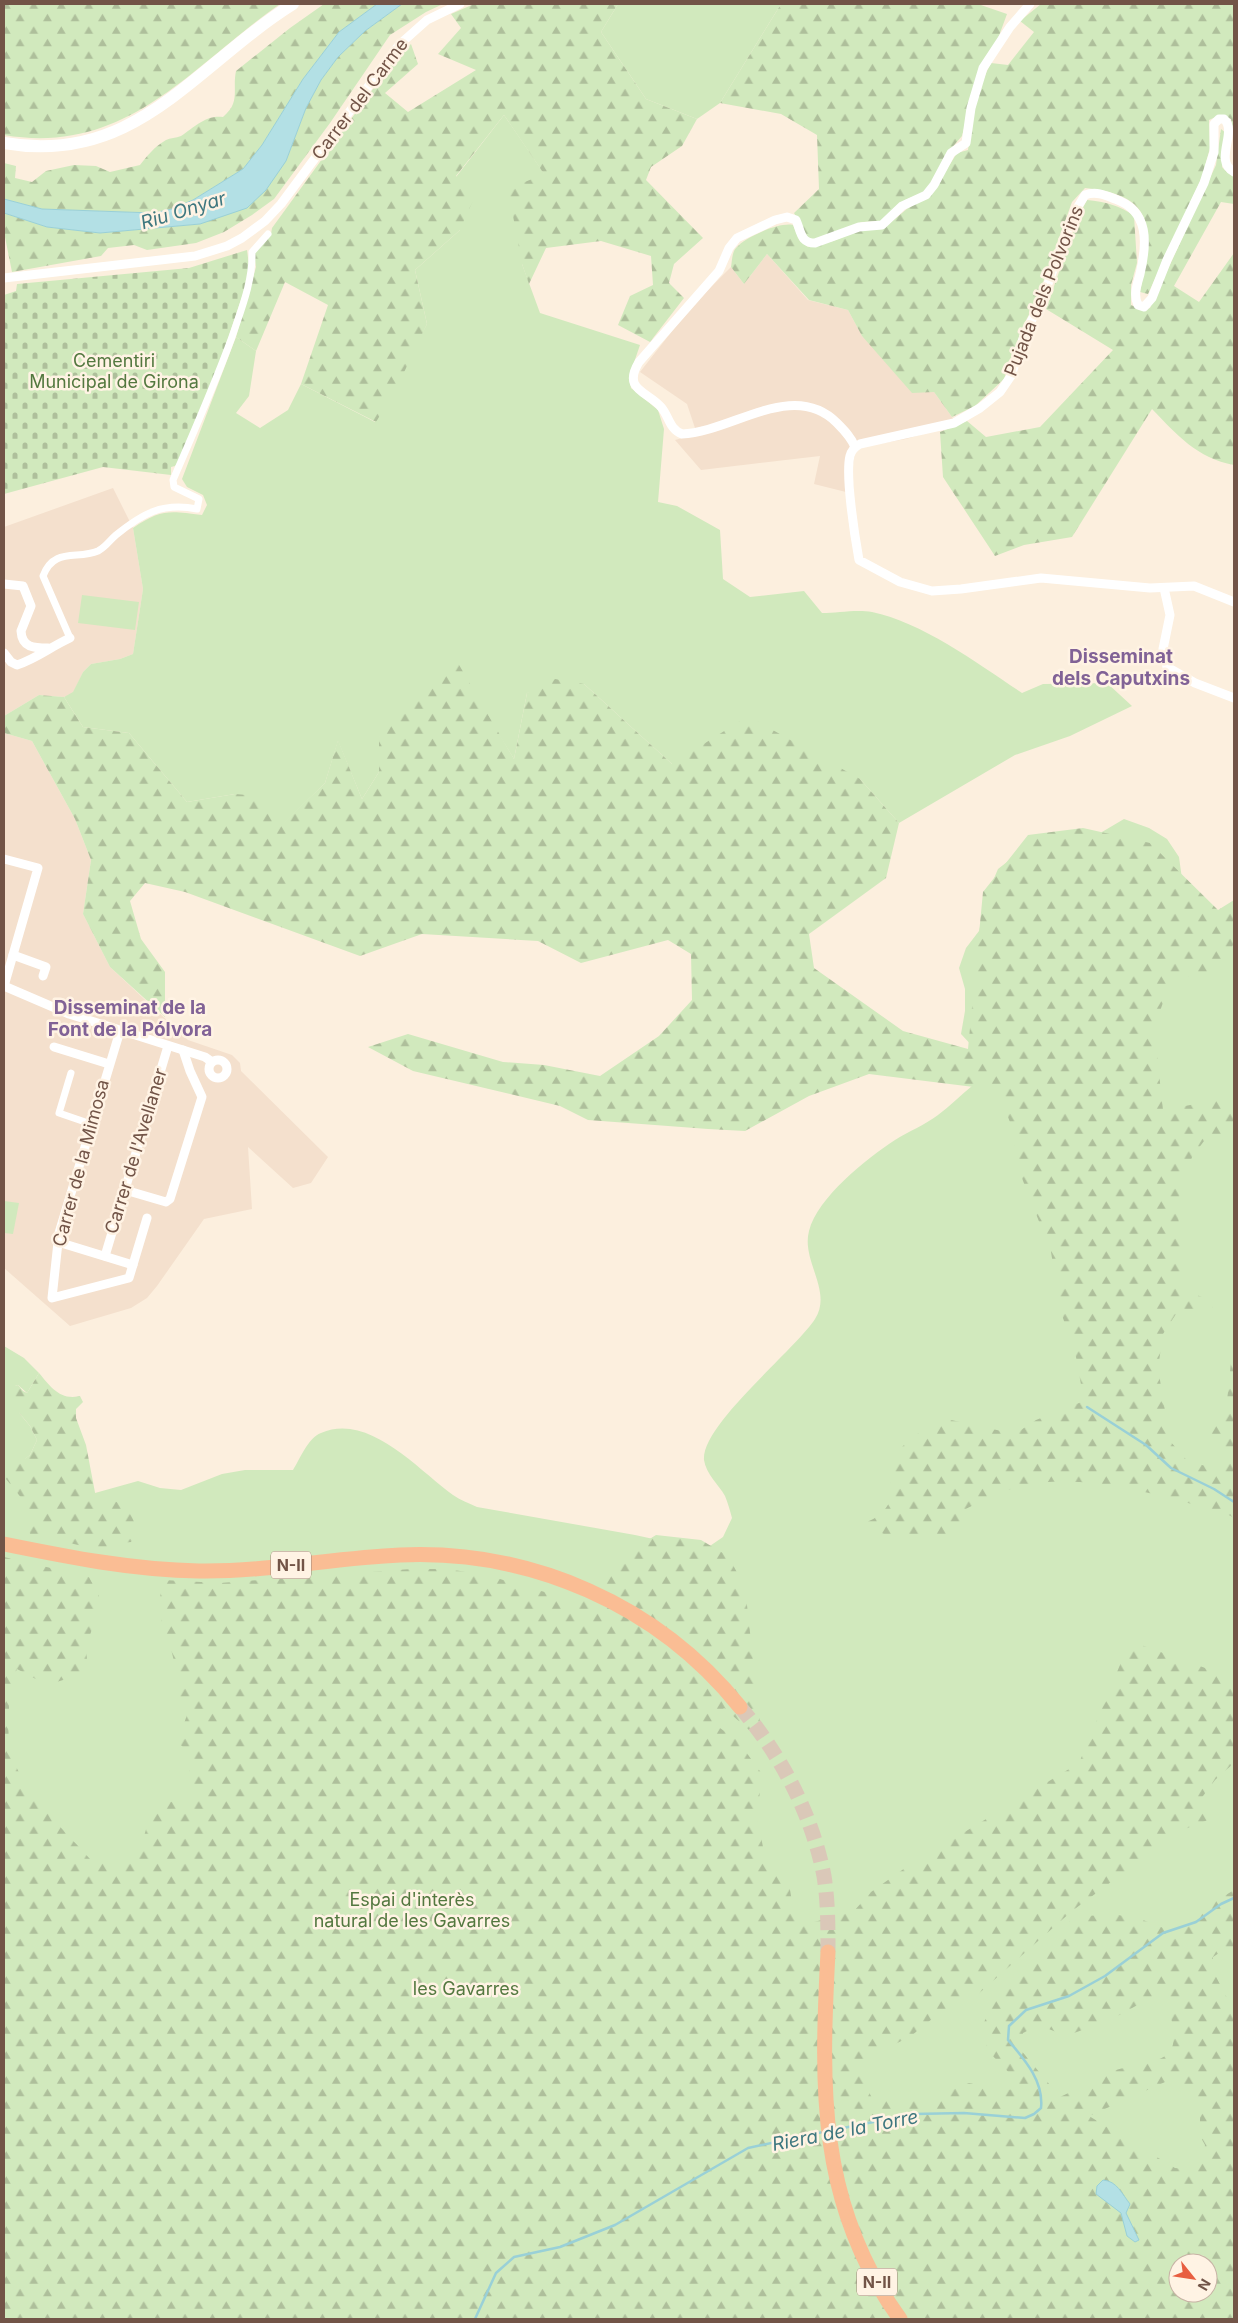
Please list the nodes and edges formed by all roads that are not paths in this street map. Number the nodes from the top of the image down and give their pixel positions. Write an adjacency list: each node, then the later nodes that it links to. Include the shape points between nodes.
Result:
1 (293, 4): 4 (main road, via 171,98 123,128 76,144 38,147)
2 (460, 4): 7 (street, Carrer del Carme, via 427,20 399,45 275,212 242,238 195,256)
3 (1030, 4): 8 (street, via 985,64 971,108 966,143 952,153 926,195 902,206 882,225 859,227 816,243 804,240 796,220 787,217 736,238 719,271 639,362 634,373 638,390 660,406 673,429 682,434 797,405 828,414 848,435)
4 (4, 143)
5 (1234, 172): 8 (street, Pujada dels Polvorins, via 1227,162 1231,136 1229,125 1224,119 1219,119 1214,124 1214,152 1204,183 1152,298 1144,306 1138,305 1135,297 1144,254 1139,216 1131,206 1118,200 1096,193 1085,195 1074,213 1042,300 1000,392 954,423)
6 (268, 234): 12 (street, via 252,252 253,270 234,332 210,397 173,480 174,487 194,495 199,499 199,505 197,509 171,506 156,510 99,550 64,555 50,564 43,576)
7 (4, 278)
8 (854, 447): 10 (street, via 849,473 859,560 900,582 936,592 1041,578)
9 (4, 584): 13 (street, via 23,586 31,606 21,631 27,645)
10 (1164, 588): 11 (street, via 1194,586); 15 (street, via 1170,615 1163,648 1167,667 1195,683)
11 (1234, 602)
12 (70, 638): 13 (street)
13 (48, 648): 14 (street, via 35,659 17,665)
14 (4, 654)
15 (1234, 698)
16 (4, 859): 17 (street, via 38,868)
17 (13, 955): 18 (street, via 46,967); 19 (street)
18 (43, 976)
19 (4, 986): 20 (street, via 69,1014)
20 (120, 1031): 21 (street); 25 (street, Carrer de la Mimosa)
21 (168, 1046): 23 (street); 28 (street, Carrer de l'Avellaner)
22 (54, 1047): 25 (street)
23 (183, 1050): 24 (street); 28 (street, via 202,1097 170,1199 166,1202)
24 (212, 1062)
25 (109, 1064): 27 (street, Carrer de la Mimosa)
26 (71, 1073): 27 (street, via 59,1113)
27 (91, 1124): 30 (street, Carrer de la Mimosa)
28 (125, 1190): 31 (street, Carrer de l'Avellaner)
29 (147, 1218): 32 (street)
30 (58, 1242): 31 (street); 32 (street, Carrer de la Mimosa, via 52,1298 129,1278)
31 (105, 1256): 32 (street)
32 (133, 1265)
33 (4, 1544): 34 (highway, N-II, via 112,1564 200,1571 400,1555 469,1558 528,1569 578,1586 632,1612 682,1648)
34 (740, 1708)
35 (828, 1952): 36 (highway, N-II, via 824,2071 827,2124 836,2181 857,2242)
36 (900, 2319)

